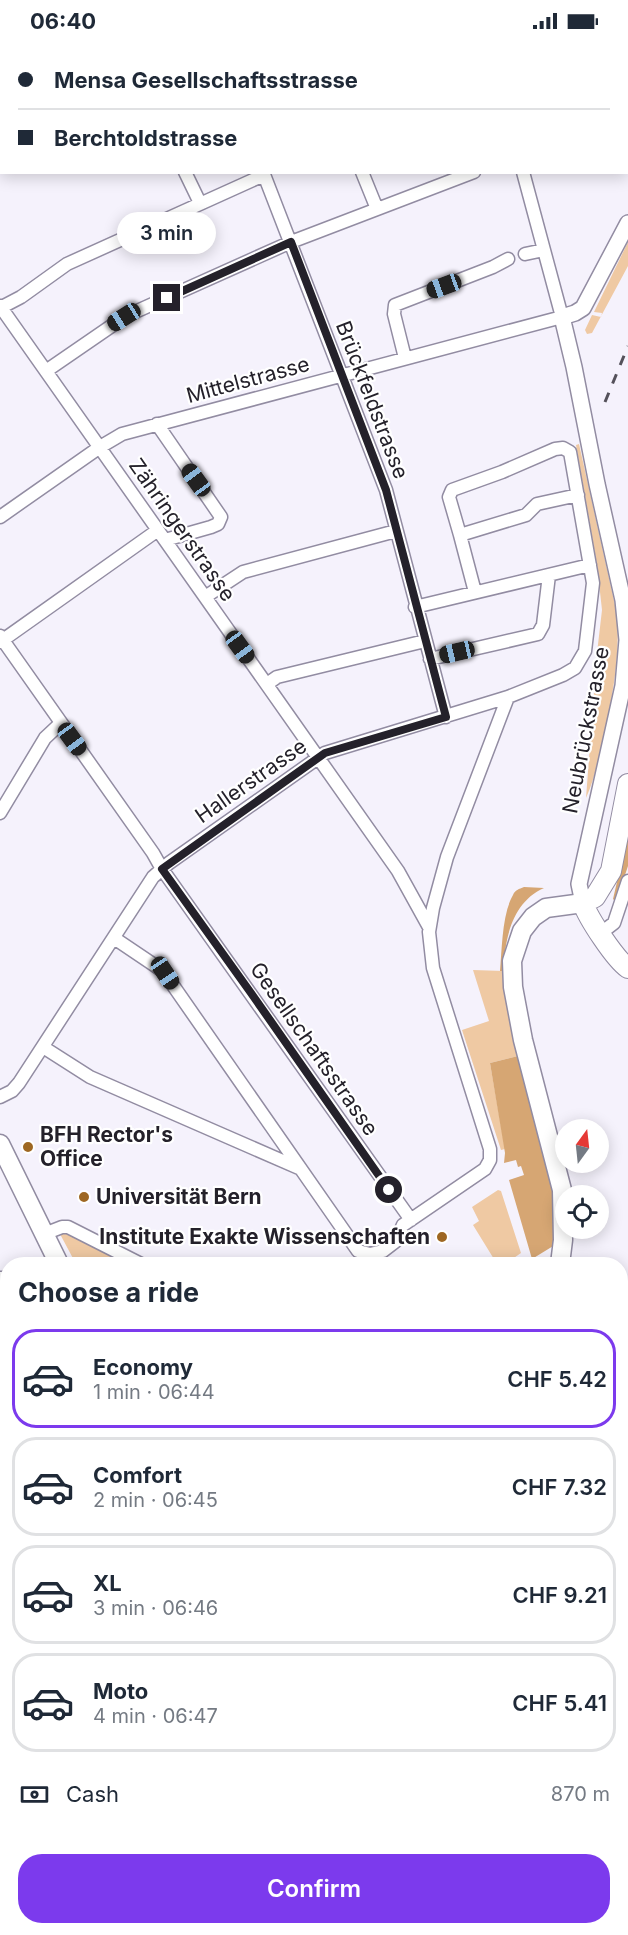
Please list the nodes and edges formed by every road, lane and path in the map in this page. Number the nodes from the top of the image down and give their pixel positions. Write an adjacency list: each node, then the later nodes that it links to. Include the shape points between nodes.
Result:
1 (185, 174): 6 (street)
2 (263, 174): 6 (street); 9 (street, Brückfeldstrasse)
3 (363, 174): 7 (street)
4 (469, 174): 7 (street)
5 (524, 174): 10 (street, Neubrückstrasse)
6 (200, 203): 13 (street, via 67,264)
7 (376, 209): 9 (street)
8 (628, 223): 14 (street, via 583,308)
9 (291, 242): 16 (street, via 126,316); 17 (street, Brückfeldstrasse)
10 (544, 250): 11 (street); 14 (street, Neubrückstrasse)
11 (525, 254)
12 (508, 259): 15 (street, via 395,305)
13 (0, 307): 16 (street, Zähringerstrasse)
14 (562, 317): 15 (street, Mittelstrasse); 42 (street, Neubrückstrasse, via 623,600 627,640 623,686 579,884)
15 (405, 358): 17 (street, Mittelstrasse)
16 (46, 371): 19 (street, Zähringerstrasse)
17 (342, 375): 18 (street, Mittelstrasse); 22 (street, Brückfeldstrasse, via 386,490)
18 (157, 424): 19 (street, Mittelstrasse, via 122,434); 23 (street, via 221,517 212,526)
19 (100, 447): 21 (street, Mittelstrasse); 23 (street, Zähringerstrasse)
20 (578, 495): 24 (street, via 537,504 526,515); 24 (street, Hallerstrasse, via 572,456 567,450 555,449 452,490 449,497); 25 (street, Hallerstrasse)
21 (0, 517)
22 (396, 531): 28 (street, via 243,572); 29 (street, Brückfeldstrasse)
23 (162, 535): 28 (street, Zähringerstrasse); 30 (street)
24 (460, 535): 27 (street)
25 (590, 565): 26 (street); 34 (street, Hallerstrasse, via 593,583 585,651 575,668)
26 (549, 575): 27 (street); 32 (street, via 543,625 538,634)
27 (474, 592): 29 (street)
28 (205, 597): 33 (street, Zähringerstrasse)
29 (415, 607): 31 (street, Brückfeldstrasse)
30 (1, 639): 36 (street, Gesellschaftsstrasse)
31 (425, 641): 32 (street, Brückfeldstrasse); 33 (street, via 278,677)
32 (430, 659): 35 (street, Brückfeldstrasse)
33 (267, 684): 37 (street, Zähringerstrasse)
34 (508, 697): 35 (street, Hallerstrasse); 43 (street, via 447,857)
35 (446, 717): 37 (street, Hallerstrasse)
36 (61, 723): 39 (street, via 45,738); 40 (street, Gesellschaftsstrasse)
37 (318, 758): 40 (street, Hallerstrasse); 43 (street, Zähringerstrasse, via 398,871)
38 (628, 784): 42 (main road, via 611,871)
39 (0, 813)
40 (162, 869): 44 (street, Hallerstrasse); 50 (street, Gesellschaftsstrasse)
41 (628, 881): 45 (street, via 614,924)
42 (589, 900): 45 (main road); 54 (main road, via 546,908 533,917 517,941 512,961 523,1040 561,1190)
43 (430, 928): 50 (street, via 433,968 491,1155 485,1169)
44 (114, 938): 46 (street, Hallerstrasse); 49 (street, via 163,970)
45 (616, 952)
46 (43, 1047): 47 (street, Hallerstrasse, via 20,1083); 49 (street, via 90,1077)
47 (0, 1097)
48 (0, 1146): 51 (main road)
49 (301, 1169): 50 (street, via 358,1251 383,1251)
50 (411, 1220)
51 (44, 1234): 52 (main road); 53 (street, via 68,1227)
52 (56, 1257)
53 (127, 1257)
54 (561, 1257)

